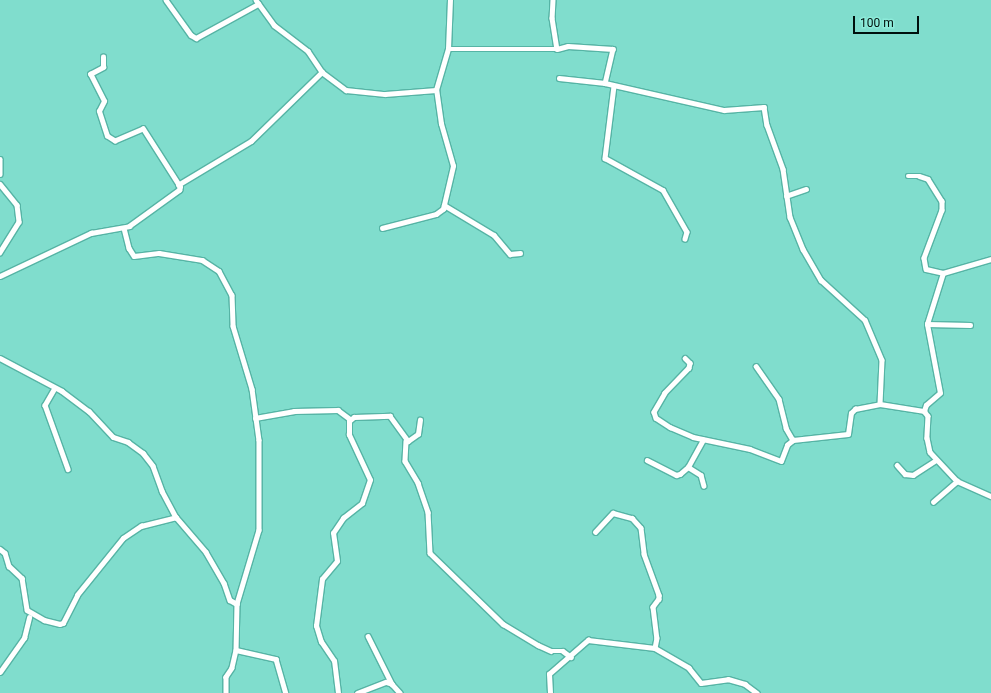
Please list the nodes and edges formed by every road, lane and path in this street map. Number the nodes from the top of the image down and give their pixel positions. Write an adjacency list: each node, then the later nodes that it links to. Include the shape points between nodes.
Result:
1 (166, 0): 4 (street, via 191,35 196,38)
2 (450, 0): 5 (street)
3 (553, 0): 6 (street, via 552,18)
4 (257, 2): 8 (street, via 274,24 308,51)
5 (448, 49): 6 (street); 12 (street)
6 (557, 49): 10 (street, via 568,46 613,49)
7 (103, 57): 17 (street, via 102,67 90,74 104,101 99,111 109,139 115,141 143,129)
8 (322, 72): 12 (street, via 348,90 385,94); 17 (street, via 251,141)
9 (559, 78): 10 (street)
10 (605, 83): 11 (street)
11 (614, 86): 19 (street, via 724,110 764,108 767,125 783,169); 23 (street, via 605,158 663,190 687,232)
12 (436, 90): 20 (street, via 441,126 453,166)
13 (0, 159): 14 (street)
14 (0, 174)
15 (908, 176): 27 (street, via 928,179 942,202 942,210 923,264 926,269)
16 (0, 184): 24 (street, via 16,205 19,222)
17 (178, 185): 21 (street, via 176,194)
18 (806, 189): 19 (street)
19 (786, 196): 35 (street, via 793,225 821,280 865,320 883,366)
20 (444, 205): 22 (street, via 436,214); 25 (street, via 494,235 510,254)
21 (124, 228): 28 (street, via 91,232); 37 (street, via 129,248 134,256 159,253 202,260 222,276 232,295 233,326 252,389)
22 (382, 228)
23 (685, 239)
24 (0, 252)
25 (520, 254)
26 (991, 259): 27 (street)
27 (942, 273): 29 (street)
28 (0, 276)
29 (927, 324): 30 (street); 36 (street, via 940,390 939,395 926,405)
30 (970, 325)
31 (0, 358): 34 (street)
32 (685, 358): 40 (street, via 690,365 689,368 665,393 654,415 670,427)
33 (756, 366): 41 (street, via 779,399 786,428)
34 (55, 388): 47 (street, via 45,405); 52 (street, via 90,411 113,437 128,442 143,453 153,466 162,491)
35 (880, 404): 36 (street); 41 (street, via 852,411 848,434)
36 (924, 411): 44 (street, via 928,416 928,444)
37 (255, 418): 38 (street, via 292,411 338,410); 55 (street, via 260,442 259,530)
38 (350, 419): 42 (street, via 390,416); 65 (street, via 349,435 370,480 362,503 343,518 333,533 337,561 322,579 316,626 321,642 334,661)
39 (420, 420): 42 (street, via 418,434 413,440)
40 (703, 440): 41 (street, via 750,449 781,461); 46 (street)
41 (793, 440)
42 (406, 441): 60 (street, via 405,461 418,484 428,512 430,552 503,624 538,645 551,651 563,650)
43 (647, 460): 46 (street, via 676,475)
44 (936, 460): 45 (street, via 913,475 905,474); 48 (street)
45 (897, 465)
46 (688, 467): 49 (street, via 701,475)
47 (68, 469)
48 (957, 481): 50 (street); 51 (street)
49 (704, 486)
50 (991, 496)
51 (933, 502)
52 (176, 517): 54 (street, via 141,526 123,538 77,595 63,623 60,624 44,620 27,610 22,578 9,566 5,553); 55 (street, via 206,552 224,583 230,600)
53 (595, 532): 58 (street, via 613,513 632,518 641,528 644,554 659,595 653,607 657,638)
54 (0, 549)
55 (237, 604): 59 (street)
56 (29, 618): 61 (street, via 24,638)
57 (368, 636): 62 (street)
58 (655, 648): 60 (street, via 588,640); 69 (street, via 689,668 701,683 728,679 745,684)
59 (236, 650): 63 (street, via 232,668 226,677); 64 (street, via 276,658)
60 (571, 657): 68 (street, via 549,674)
61 (0, 672)
62 (392, 684): 66 (street, via 383,682); 67 (street)
63 (226, 693)
64 (286, 693)
65 (338, 693)
66 (357, 693)
67 (400, 693)
68 (550, 693)
69 (757, 693)

